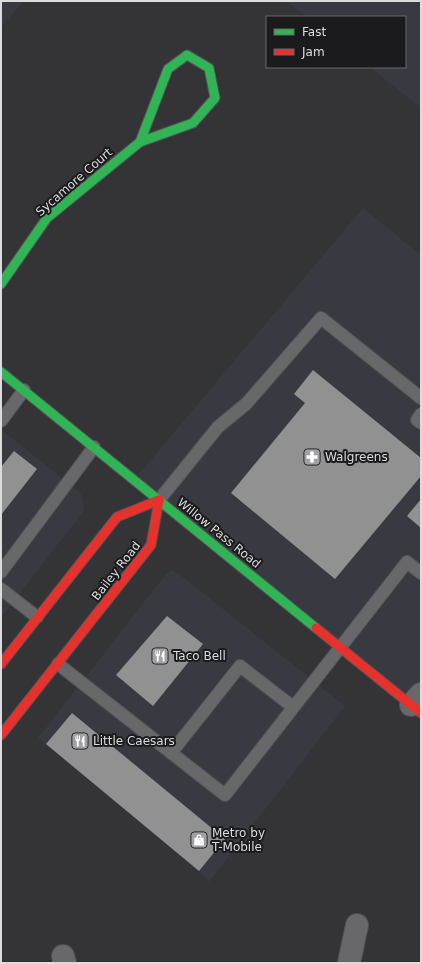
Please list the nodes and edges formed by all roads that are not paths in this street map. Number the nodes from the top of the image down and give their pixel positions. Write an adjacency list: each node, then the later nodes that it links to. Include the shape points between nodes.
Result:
1 (140, 142): 1 (main road, Sycamore Court, via 192,123 215,98 209,68 187,55 168,69); 2 (main road, Sycamore Court, via 47,218)
2 (1, 284)
3 (1, 372): 4 (main road, Willow Pass Road)
4 (24, 390): 7 (lane); 9 (main road, Willow Pass Road)
5 (421, 398): 10 (lane, via 321,318 246,404 218,427)
6 (421, 414): 8 (lane, via 417,420)
7 (1, 421)
8 (421, 423)
9 (94, 447): 10 (main road, Willow Pass Road); 11 (lane)
10 (159, 500): 14 (main road, via 117,517); 15 (main road, Willow Pass Road); 17 (main road, Bailey Road, via 152,546)
11 (1, 572)
12 (421, 573): 15 (lane, via 407,562)
13 (1, 589): 14 (lane)
14 (37, 617): 16 (main road)
15 (340, 647): 18 (main road, Willow Pass Road); 19 (lane)
16 (1, 664)
17 (58, 664): 20 (main road, Bailey Road); 21 (lane)
18 (418, 704)
19 (293, 707): 21 (lane, via 240,666); 21 (lane, via 224,795)
20 (1, 735)
21 (171, 753)
22 (357, 925): 23 (street)
23 (349, 963)

